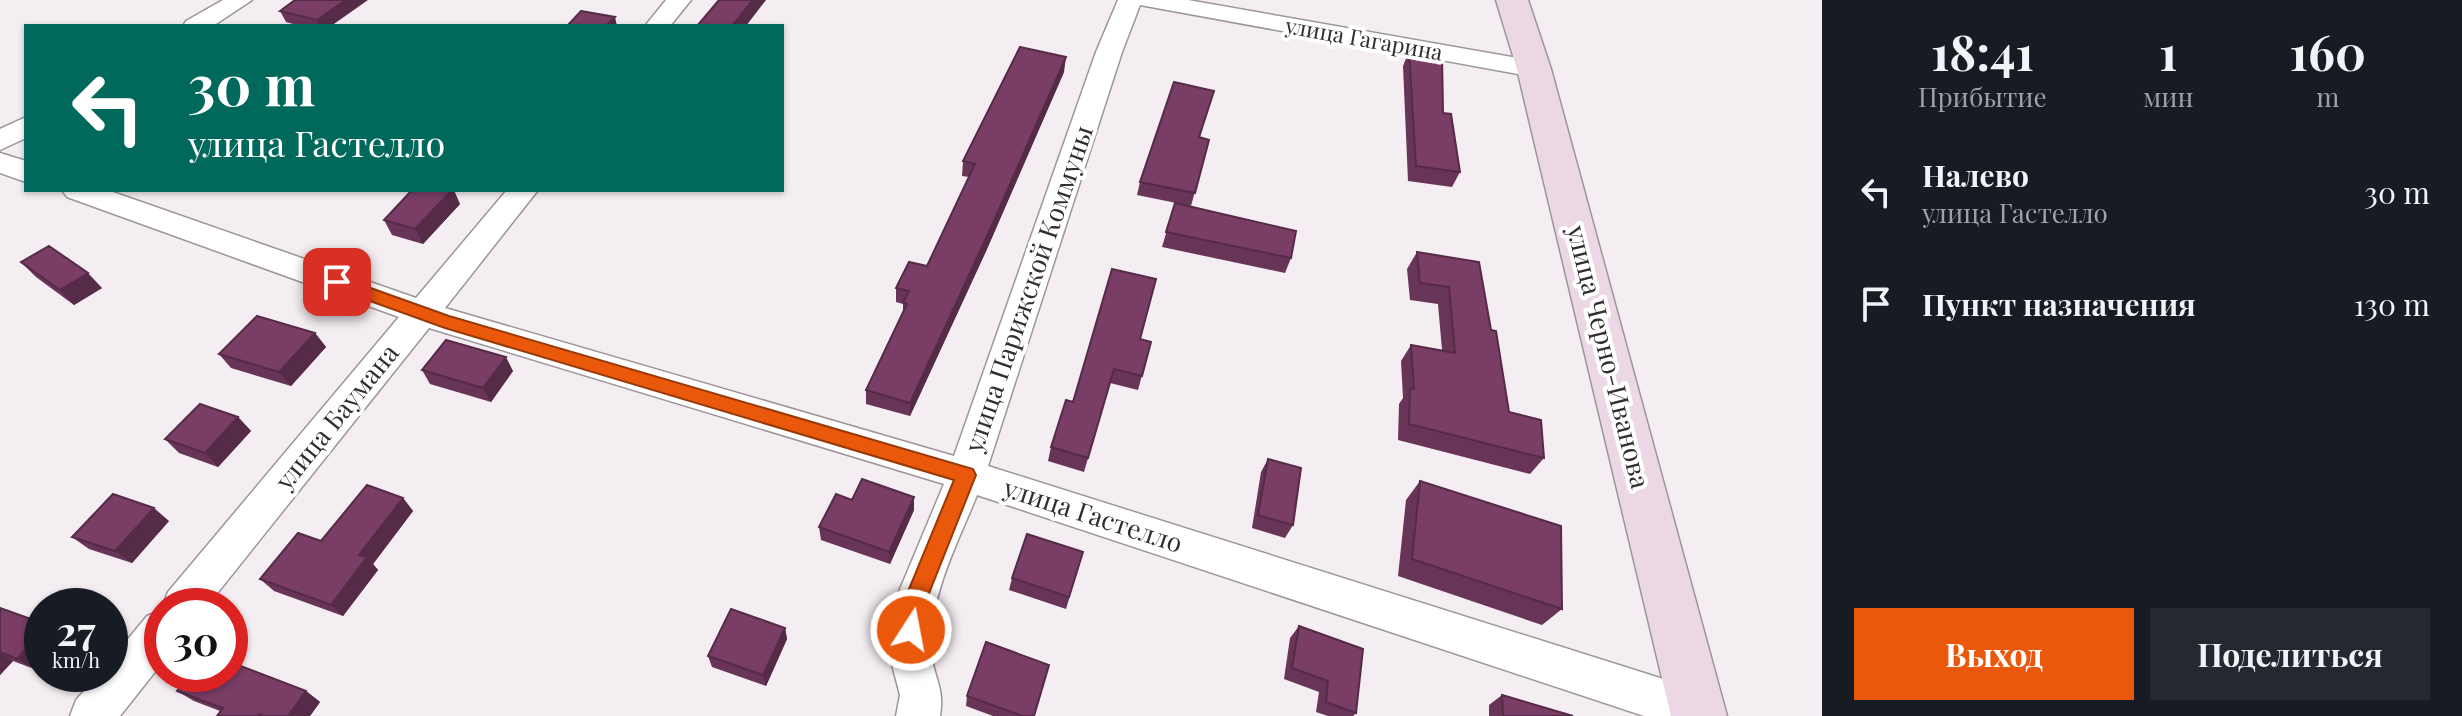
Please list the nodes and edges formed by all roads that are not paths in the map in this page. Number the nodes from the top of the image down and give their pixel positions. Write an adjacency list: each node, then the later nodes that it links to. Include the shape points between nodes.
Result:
1 (240, 0): 6 (street)
2 (679, 0): 7 (street)
3 (1130, 0): 16 (street, улица Парижской Коммуны)
4 (1147, 0): 8 (street, улица Гагарина)
5 (1512, 0): 8 (main road, улица Черно-Иванова)
6 (198, 24)
7 (659, 24)
8 (1534, 69): 19 (main road, улица Черно-Иванова)
9 (24, 127): 10 (street)
10 (0, 141)
11 (0, 162): 12 (street)
12 (24, 171)
13 (83, 192): 15 (street, улица Гастелло)
14 (521, 192): 15 (street, улица Баумана)
15 (422, 313): 16 (street, улица Гастелло); 17 (street, улица Баумана)
16 (966, 475): 19 (street, улица Гастелло); 21 (street, улица Парижской Коммуны, via 913,606 910,653 922,695)
17 (197, 588)
18 (144, 652): 20 (street)
19 (1698, 714)
20 (92, 716)
21 (918, 716)

